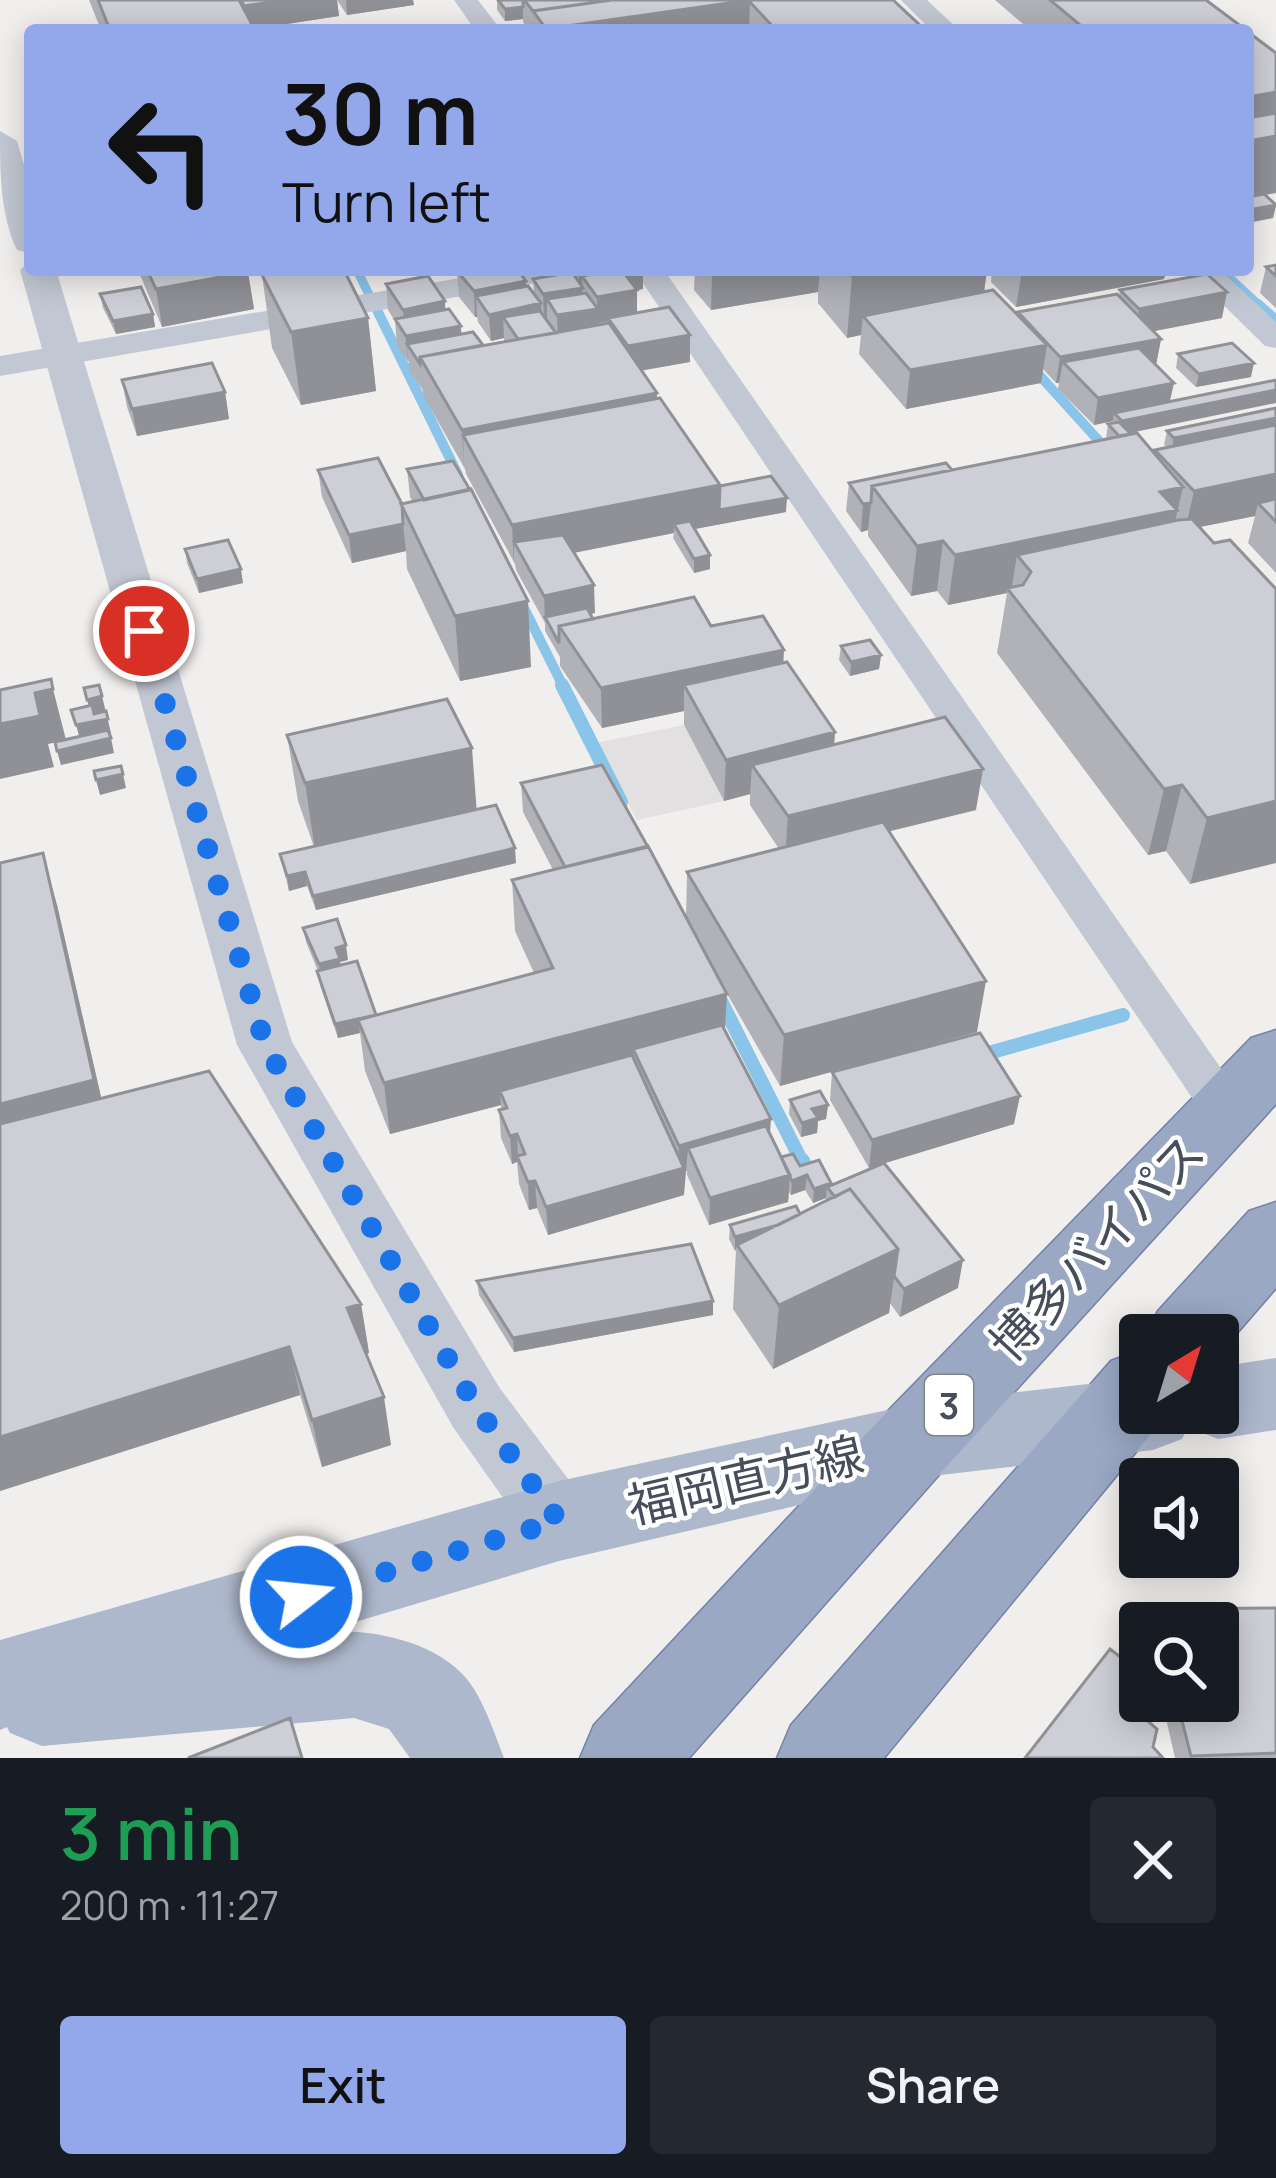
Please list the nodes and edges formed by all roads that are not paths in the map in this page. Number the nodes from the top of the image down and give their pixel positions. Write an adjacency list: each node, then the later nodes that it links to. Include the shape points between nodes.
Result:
1 (913, 0): 2 (street)
2 (939, 24)
3 (0, 141): 4 (street)
4 (24, 222)
5 (40, 276): 10 (street)
6 (525, 276): 10 (street)
7 (653, 276): 12 (street)
8 (1209, 276): 9 (street)
9 (1276, 339)
10 (64, 356): 11 (street); 20 (street, via 265,1045 476,1407)
11 (0, 366)
12 (1250, 1083): 19 (highway, 博多バイパス / 3)
13 (1276, 1234): 14 (highway)
14 (1205, 1314)
15 (1276, 1394): 16 (main road)
16 (1239, 1400)
17 (1119, 1408): 19 (main road, 福岡直方線)
18 (1119, 1423): 25 (highway)
19 (915, 1441): 20 (main road, 福岡直方線); 24 (highway, 博多バイパス / 3)
20 (559, 1521): 21 (main road, 福岡直方線)
21 (0, 1685)
22 (0, 1704): 23 (main road, via 354,1674 392,1680 423,1697 447,1726)
23 (457, 1758)
24 (627, 1758)
25 (824, 1758)

